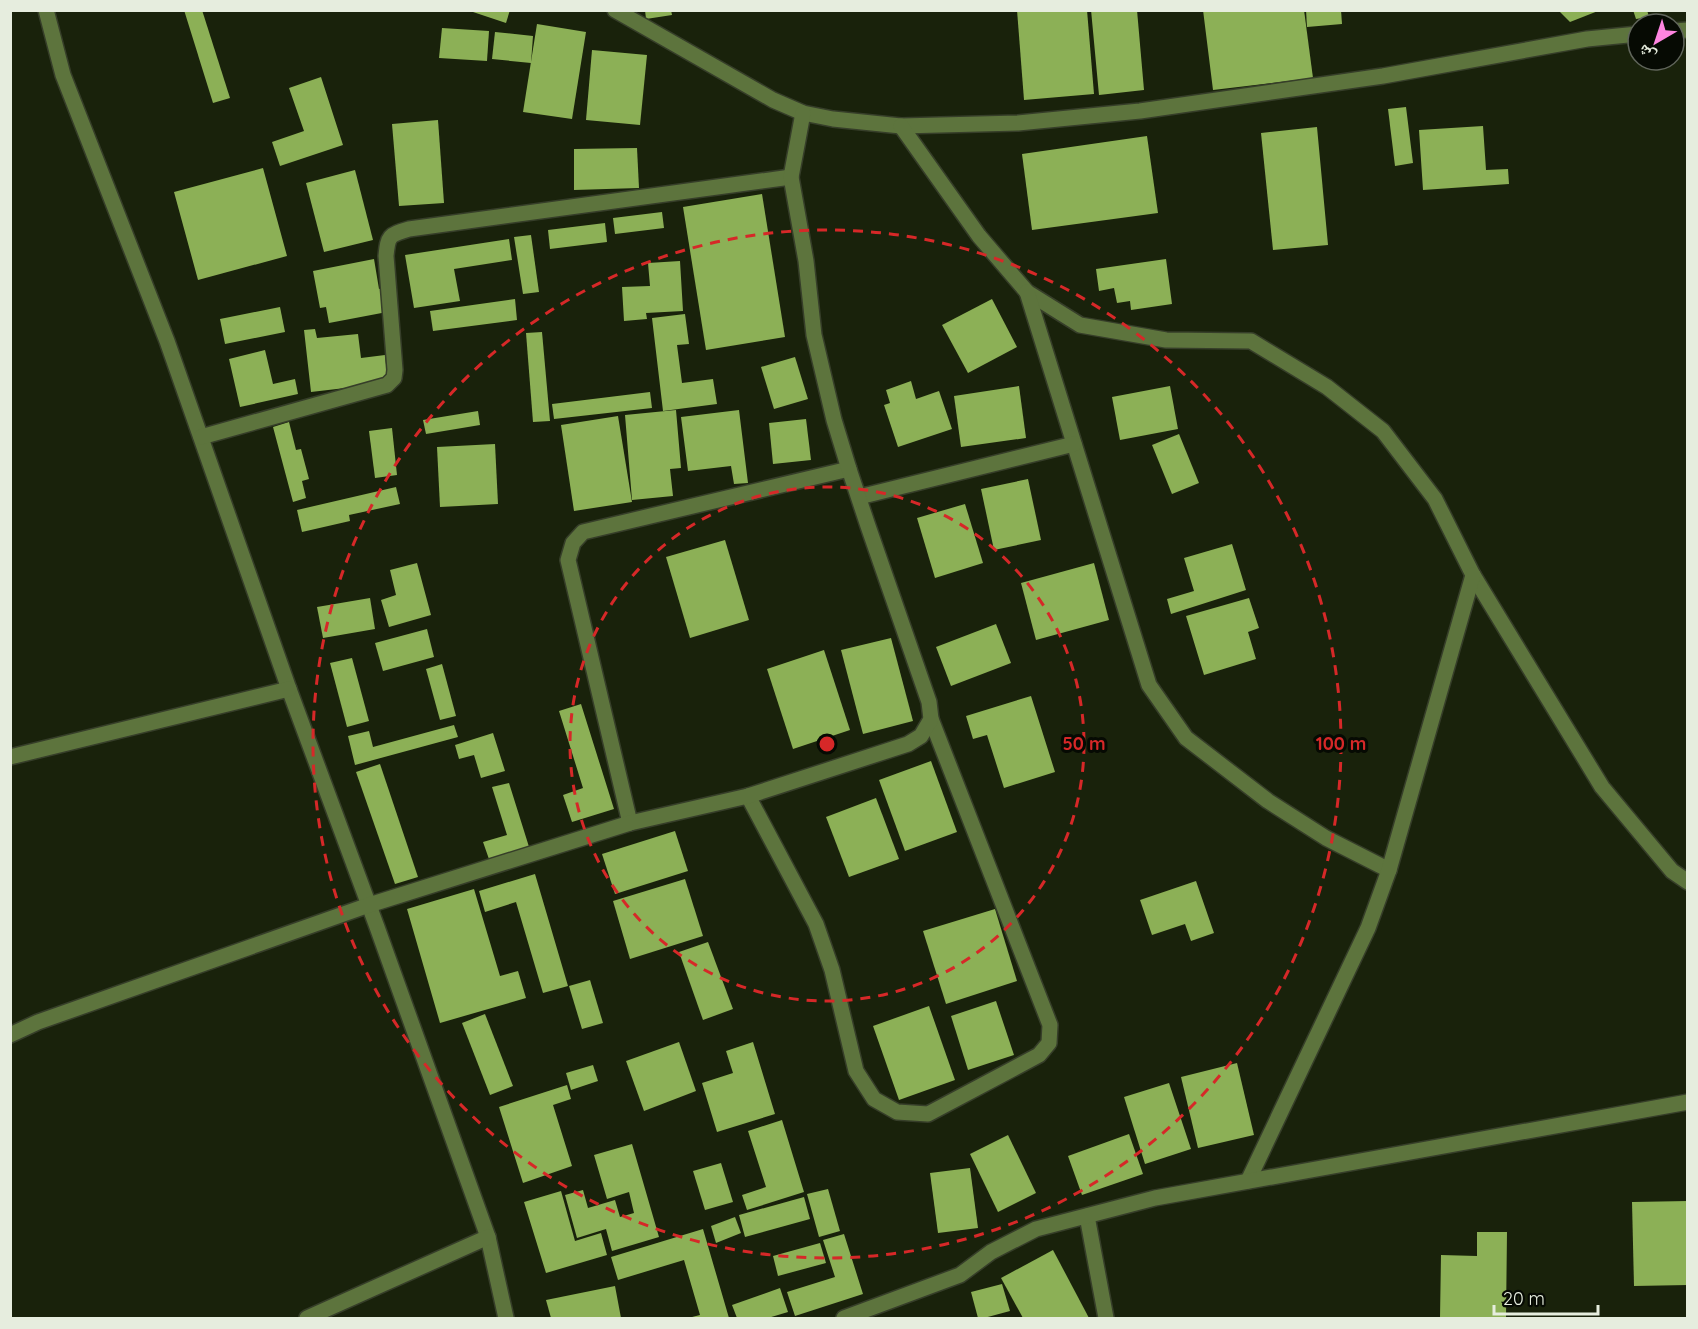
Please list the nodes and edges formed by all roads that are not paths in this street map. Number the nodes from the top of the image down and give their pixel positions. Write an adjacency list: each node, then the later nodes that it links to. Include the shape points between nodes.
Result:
1 (46, 10): 8 (street, via 63,75)
2 (615, 10): 4 (street, via 773,100)
3 (1626, 35): 5 (street, via 1140,111 1018,123)
4 (803, 113): 5 (street); 6 (street)
5 (901, 126): 7 (street, via 979,236)
6 (791, 177): 8 (street, via 393,234 387,241 386,256 395,370 387,386); 10 (street, via 814,335)
7 (1027, 292): 9 (street); 12 (street, via 1080,325 1166,340 1251,341 1327,387 1383,430 1435,499)
8 (201, 437): 13 (street)
9 (1074, 444): 11 (street); 18 (street, via 1149,685 1186,738 1278,807 1326,838)
10 (849, 469): 11 (street); 17 (street, via 583,532 573,543 568,560)
11 (859, 497): 14 (street, via 929,702)
12 (1473, 575): 18 (street); 19 (street, via 1602,787 1672,871)
13 (289, 689): 15 (street); 20 (street)
14 (931, 719): 16 (street, via 921,736 908,744); 16 (street, via 1050,1025 1049,1044 1039,1055 928,1114 897,1112 874,1099 856,1071 832,970 816,924)
15 (10, 757)
16 (748, 796): 17 (street)
17 (630, 823): 20 (street)
18 (1389, 870): 23 (street, via 1368,928)
19 (1688, 882)
20 (369, 905): 21 (street); 25 (street)
21 (10, 1035)
22 (1688, 1102): 23 (street)
23 (1248, 1181): 24 (street, via 1155,1198)
24 (1087, 1216): 28 (street, via 1036,1229 991,1252 960,1275); 29 (street)
25 (488, 1237): 26 (street); 27 (street)
26 (307, 1318)
27 (506, 1318)
28 (844, 1318)
29 (1106, 1318)

